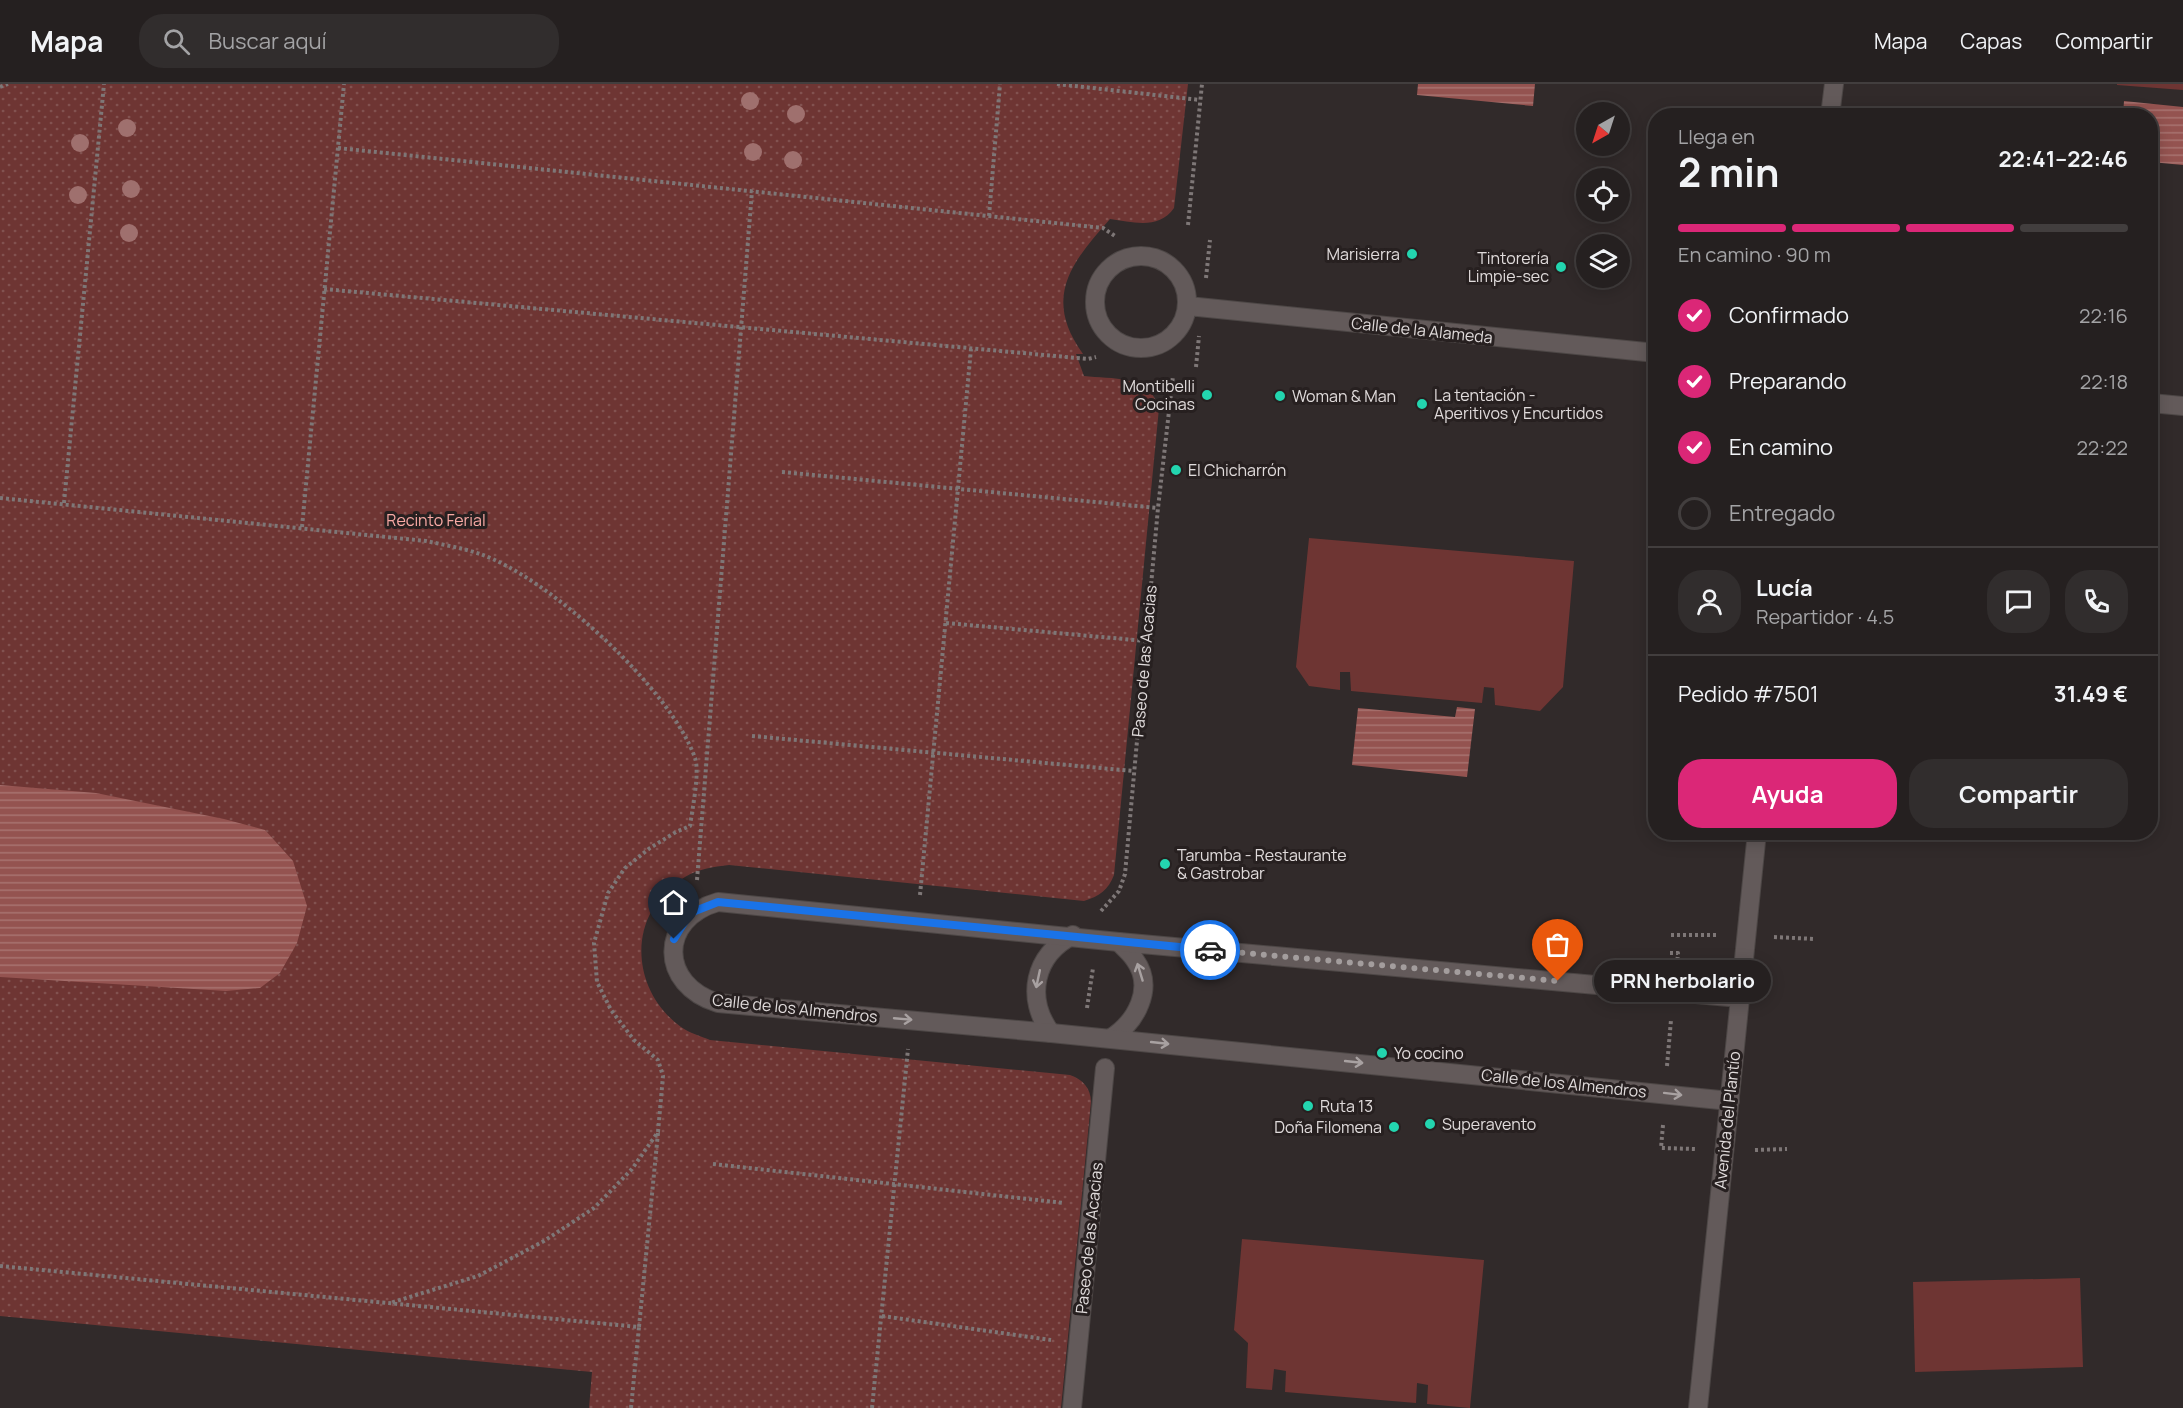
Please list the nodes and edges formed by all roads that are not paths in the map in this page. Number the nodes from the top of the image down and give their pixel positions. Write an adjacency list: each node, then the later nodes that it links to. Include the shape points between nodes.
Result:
1 (1834, 84): 2 (street)
2 (1831, 108)
3 (1188, 306): 3 (street, via 1179,275 1168,264 1145,256 1122,260 1108,269 1095,297 1099,319 1111,337 1137,348 1152,347 1176,333); 4 (street, Calle de la Alameda)
4 (1648, 352)
5 (2158, 404): 6 (street)
6 (2183, 406)
7 (1756, 840): 10 (street, Avenida del Plantío)
8 (1073, 935): 9 (street, Calle de los Almendros); 11 (street, one-way to 11, via 1055,947 1038,973 1037,1004); 11 (street, Calle de los Almendros, one-way to 11, via 718,902 690,913 674,939 673,953 682,981 703,999 718,1003)
9 (1119, 942): 10 (street, Calle de los Almendros); 12 (street, one-way to 9, via 1132,1022 1143,991 1136,961)
10 (1740, 998): 14 (street, Avenida del Plantío)
11 (1051, 1033): 12 (street, Calle de los Almendros)
12 (1111, 1038): 14 (street, Calle de los Almendros, one-way to 14)
13 (1105, 1068): 15 (street, Paseo de las Acacias)
14 (1730, 1101): 16 (street, Avenida del Plantío)
15 (1072, 1408)
16 (1698, 1408)

